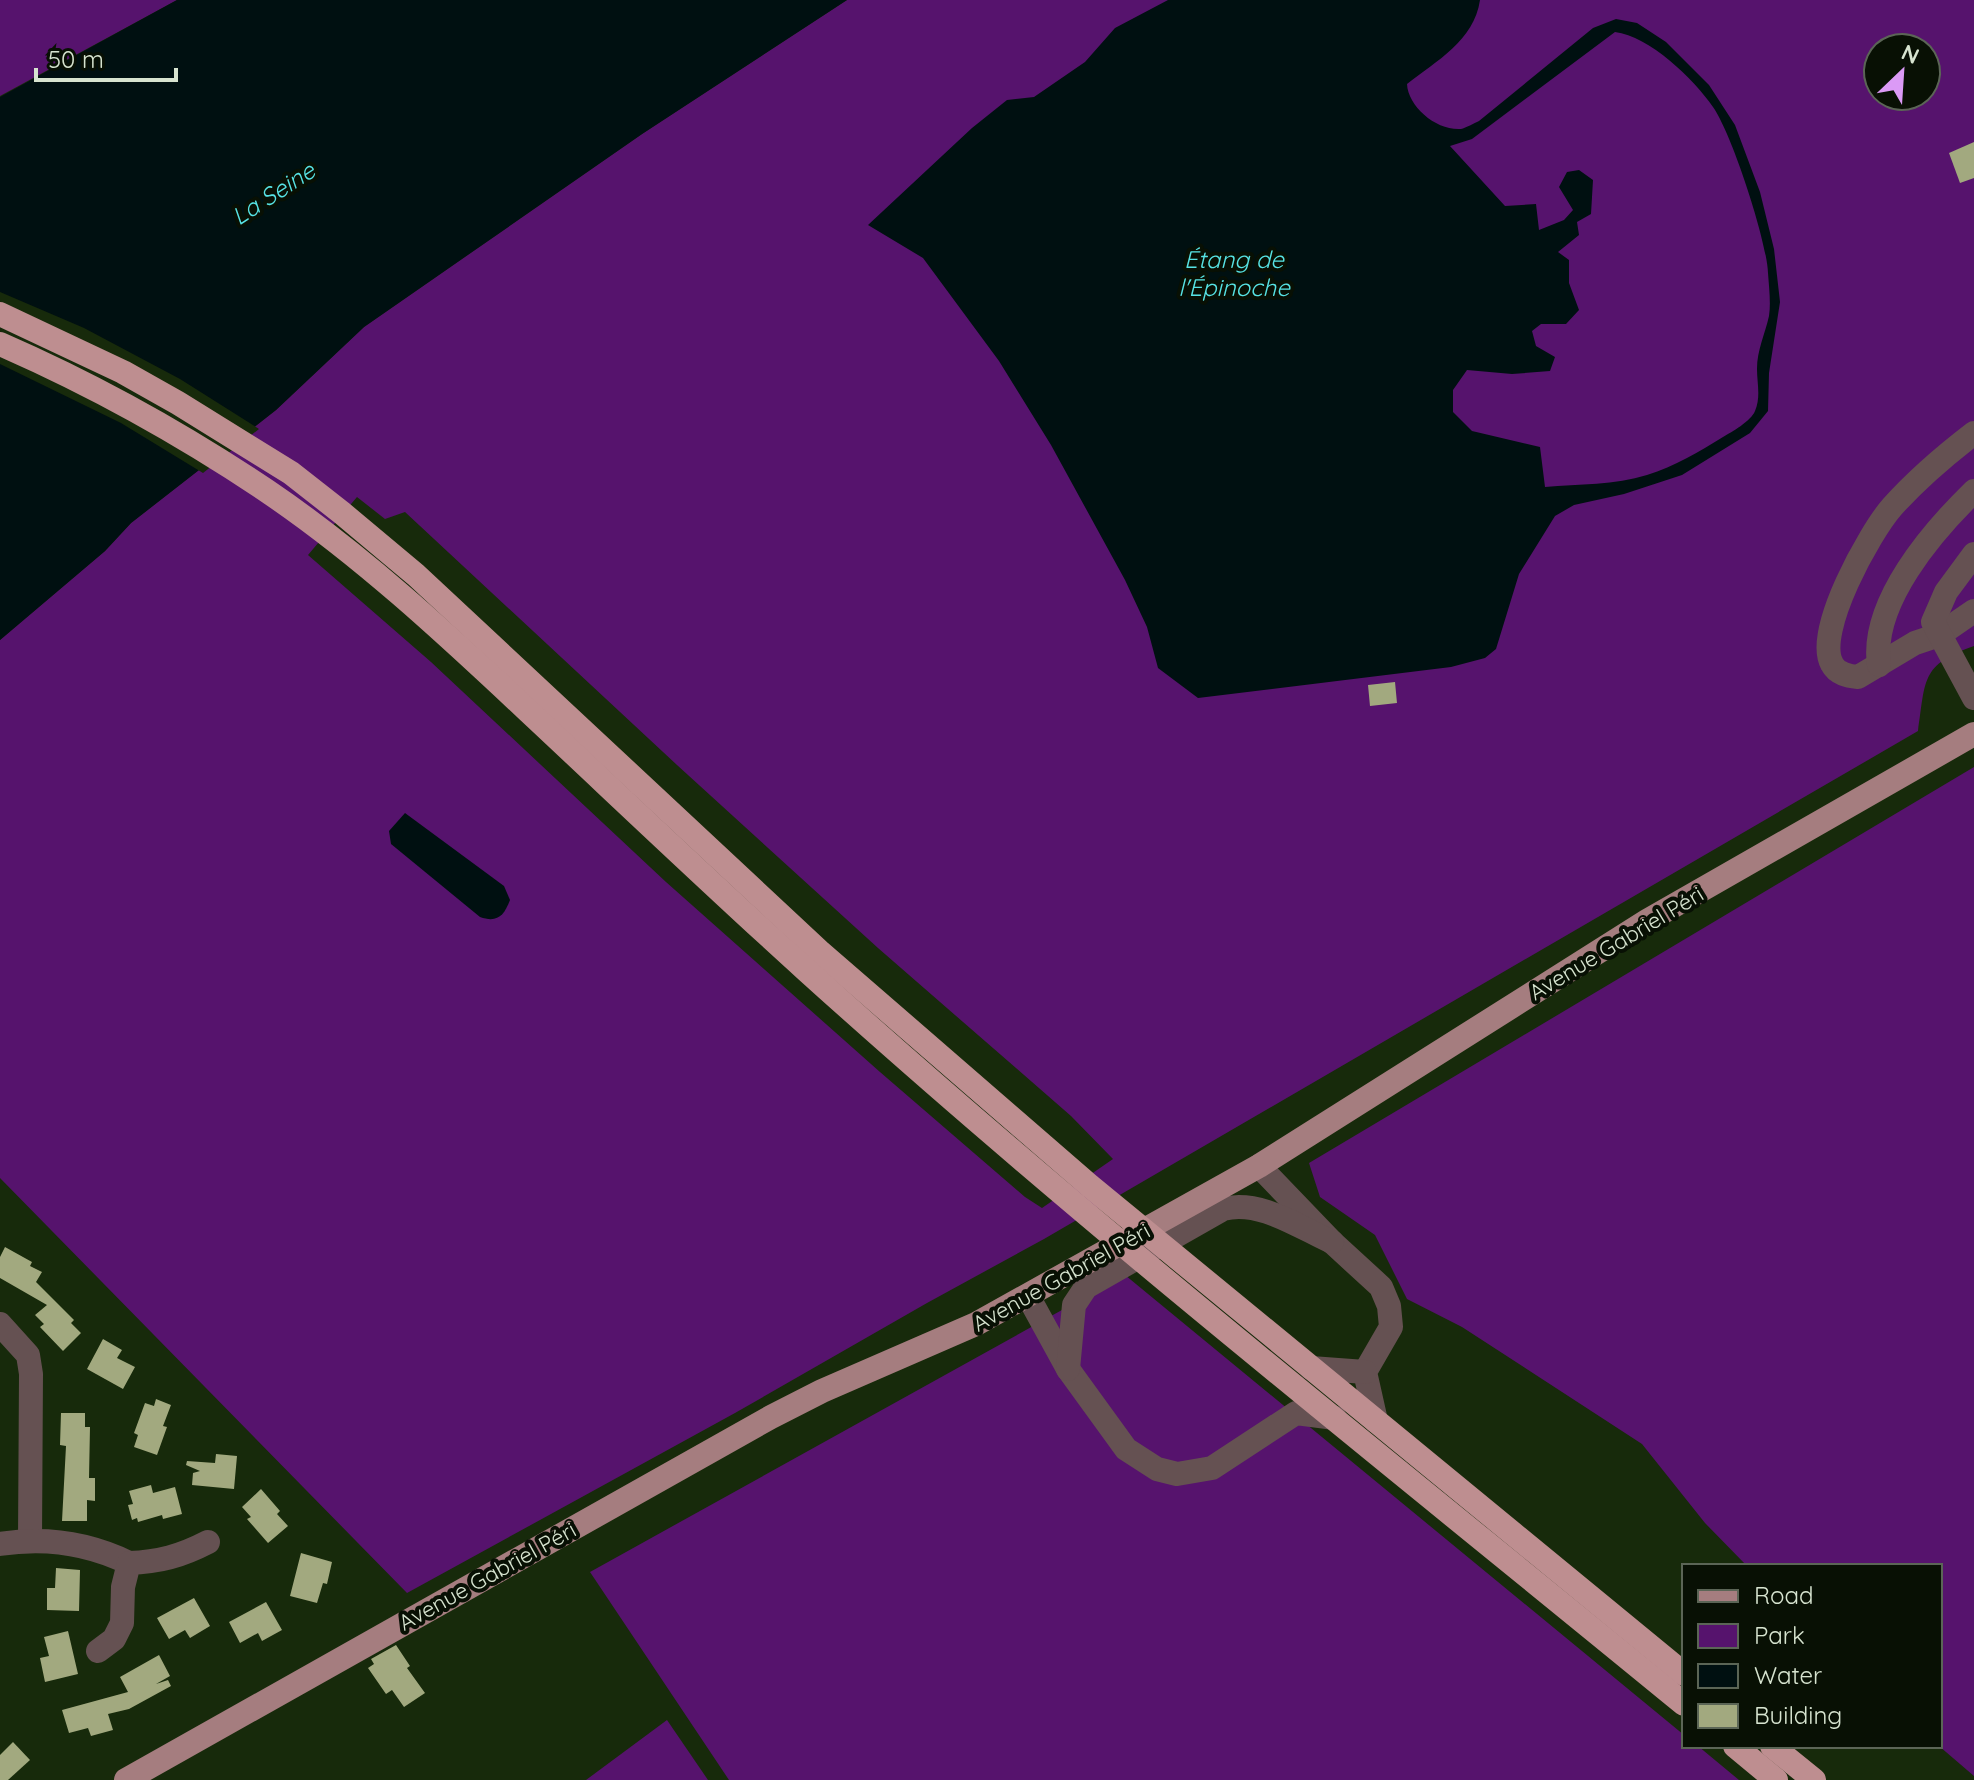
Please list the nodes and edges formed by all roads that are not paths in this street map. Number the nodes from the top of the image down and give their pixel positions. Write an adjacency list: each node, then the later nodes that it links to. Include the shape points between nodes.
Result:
1 (0, 314): 12 (highway, via 178,403 291,473 342,513 416,575)
2 (0, 344): 12 (highway, via 159,421 325,534 467,654 806,970)
3 (1974, 433): 8 (street, via 1890,510 1839,602 1829,649 1833,667 1858,677)
4 (1974, 491): 8 (street, via 1911,562 1881,626)
5 (1974, 554): 7 (street, via 1946,592 1933,622)
6 (1969, 617): 7 (street)
7 (1939, 635): 8 (street); 9 (street)
8 (1879, 665)
9 (1974, 696)
10 (1974, 734): 11 (main road, Avenue Gabriel Péri, via 1647,921)
11 (1259, 1166): 13 (street); 15 (main road, Avenue Gabriel Péri)
12 (1080, 1192): 14 (highway)
13 (1332, 1242): 18 (street, via 1255,1207 1223,1209 1086,1287 1074,1305); 19 (street, via 1375,1280 1389,1306 1391,1327)
14 (1168, 1266): 17 (highway); 20 (highway)
15 (1028, 1296): 18 (street); 33 (main road, Avenue Gabriel Péri, via 771,1417)
16 (0, 1324): 24 (street, via 28,1355 31,1374)
17 (1311, 1368): 19 (street); 23 (highway)
18 (1068, 1369): 21 (street, via 1126,1449 1157,1469 1177,1474 1212,1468)
19 (1365, 1372): 23 (street)
20 (1286, 1377): 21 (street); 22 (highway)
21 (1296, 1413): 22 (street)
22 (1335, 1418): 30 (highway)
23 (1376, 1421): 29 (highway)
24 (30, 1539): 26 (street); 27 (street, via 85,1546)
25 (208, 1542): 27 (street, via 156,1562)
26 (0, 1544)
27 (129, 1563): 28 (street, via 122,1623 114,1639)
28 (98, 1651)
29 (1682, 1672)
30 (1682, 1702)
31 (1737, 1748): 34 (highway)
32 (1774, 1748): 35 (highway)
33 (126, 1780)
34 (1776, 1780)
35 (1814, 1780)

